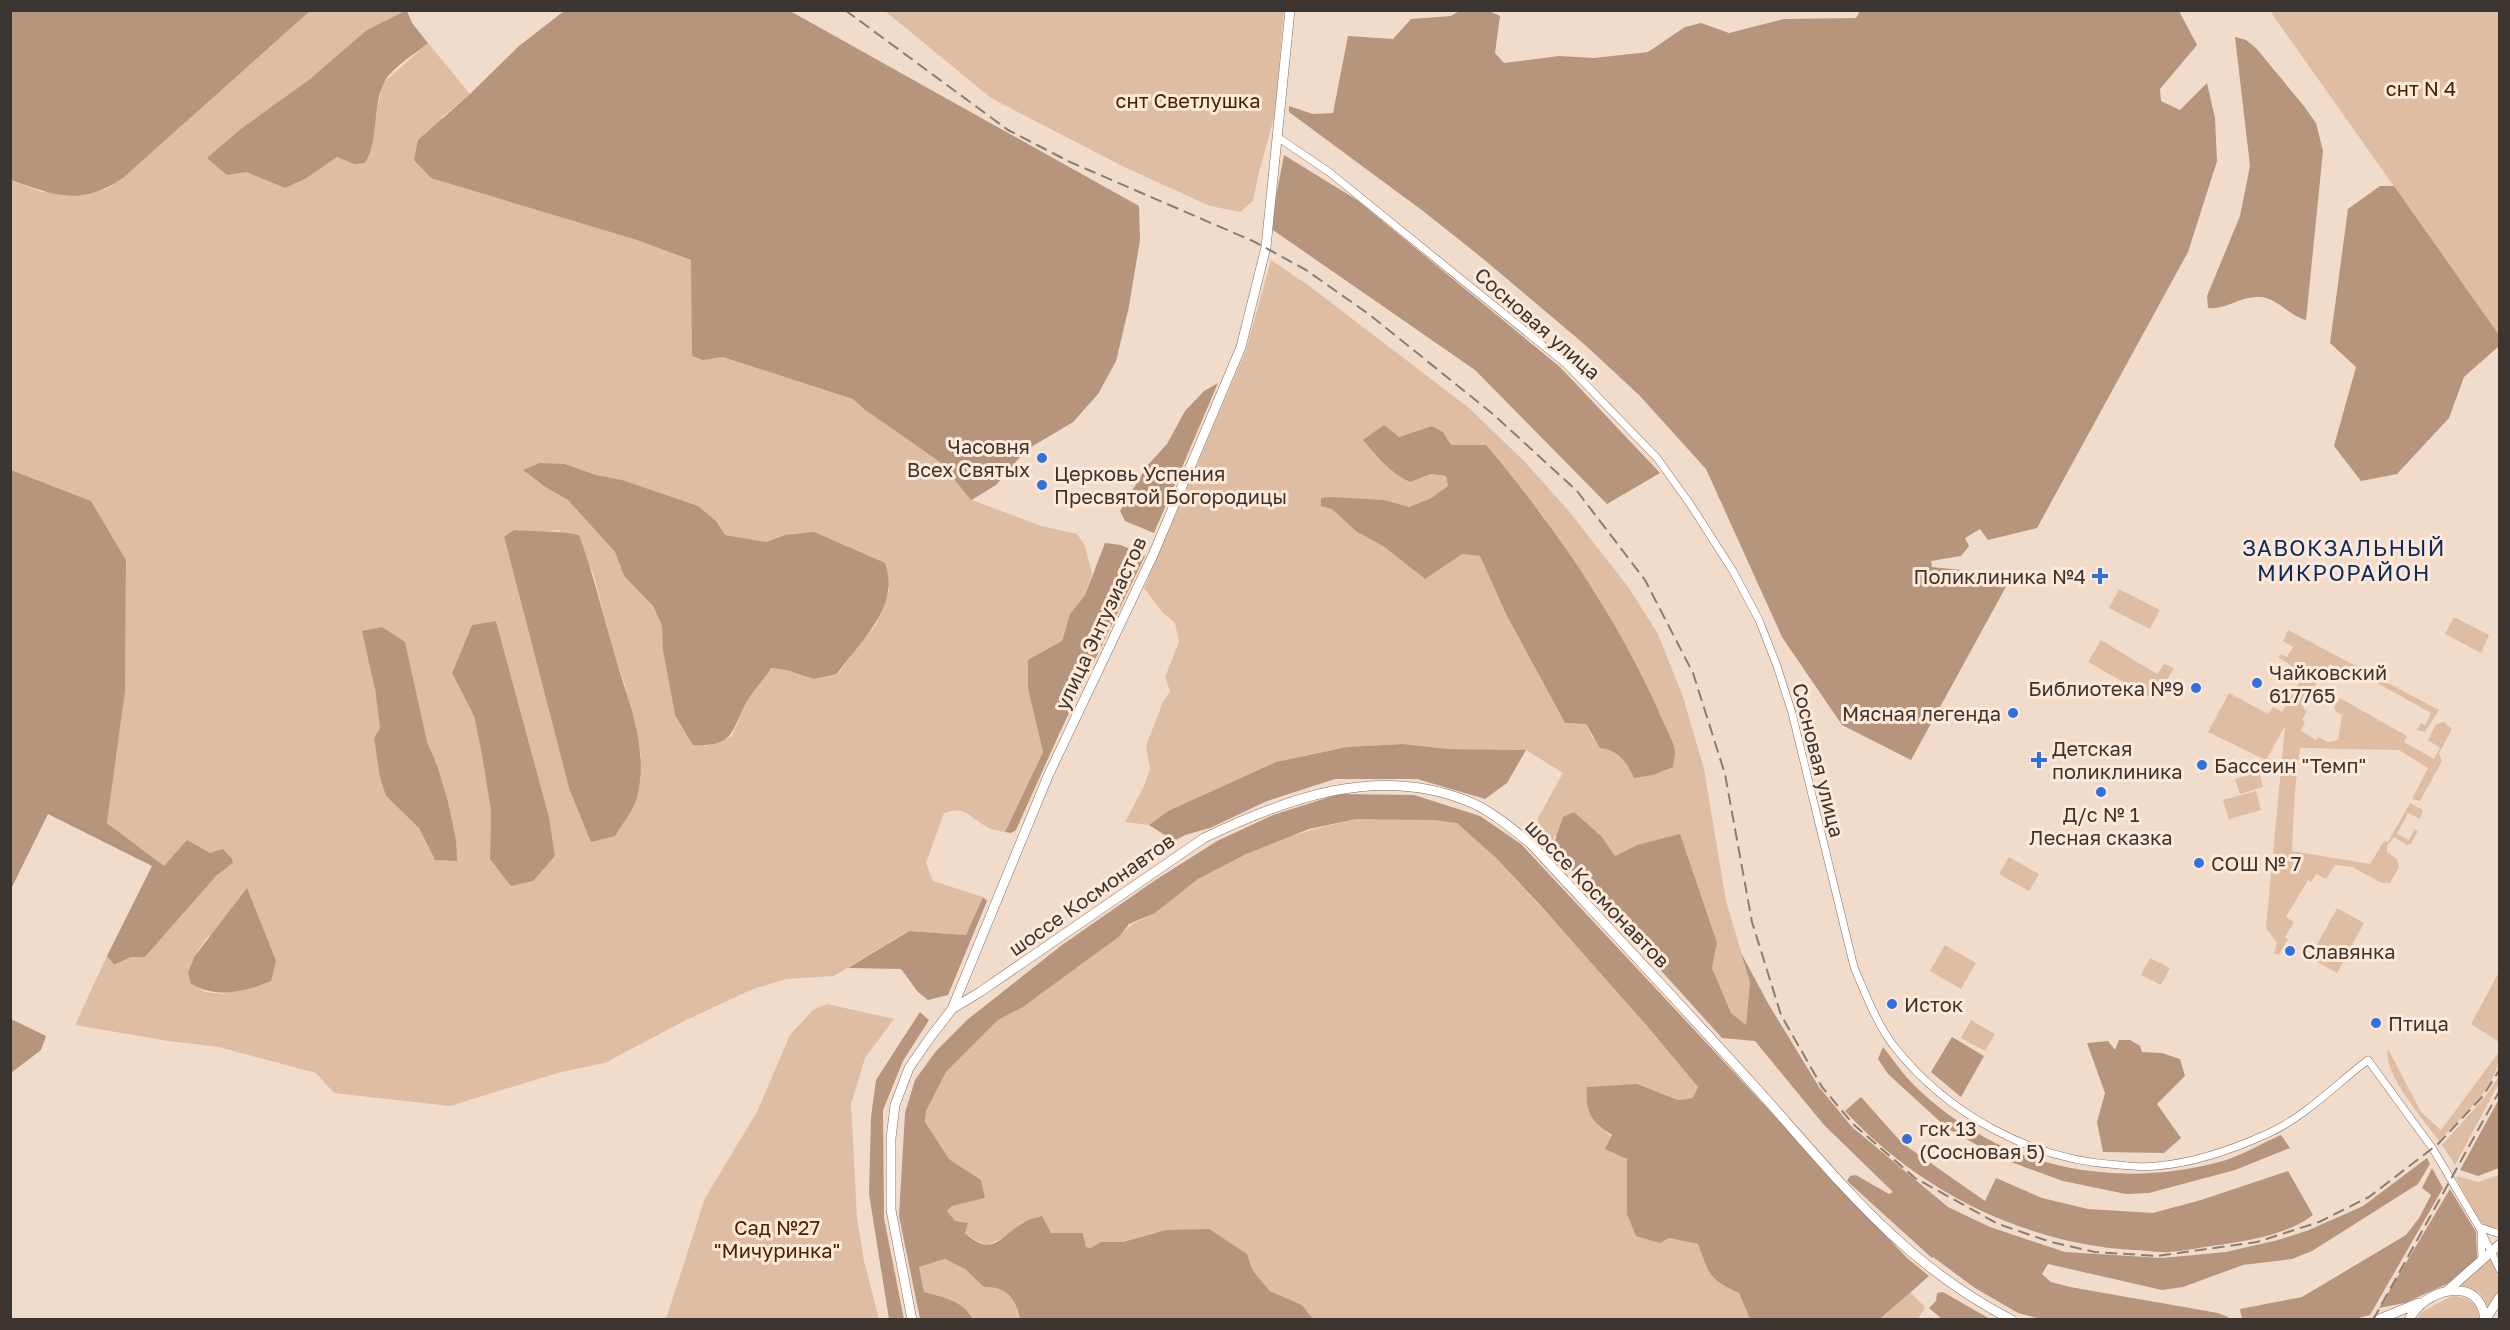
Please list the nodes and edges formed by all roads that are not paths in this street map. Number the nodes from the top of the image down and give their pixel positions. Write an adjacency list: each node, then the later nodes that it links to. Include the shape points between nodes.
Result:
1 (1290, 10): 2 (main road, улица Энтузиастов)
2 (1278, 138): 3 (main road, улица Энтузиастов, via 1266,247 1241,347 1153,555 1048,776); 4 (street, Сосновая улица, via 1329,172 1566,364 1656,458 1684,496 1733,571 1759,620 1792,713 1854,967 1869,1005 1892,1044 1921,1075 1960,1110 2028,1147 2100,1164 2154,1167 2187,1162 2272,1132 2368,1060 2433,1149)
3 (952, 1009): 13 (main road, шоссе Космонавтов, via 909,1068 895,1105 891,1210); 14 (main road, шоссе Космонавтов, via 1204,838 1242,819 1300,797 1340,788 1419,788 1465,800 1530,843 1890,1236 1950,1282)
4 (2479, 1227): 5 (street); 7 (street); 8 (street)
5 (2499, 1234)
6 (2499, 1244): 7 (main road)
7 (2491, 1252): 8 (main road); 9 (street)
8 (2482, 1260): 10 (main road)
9 (2499, 1270)
10 (2446, 1292): 12 (main road); 17 (main road, via 2457,1289 2472,1293 2482,1304)
11 (2499, 1297): 17 (main road)
12 (2429, 1299): 15 (main road); 16 (main road)
13 (912, 1320)
14 (2012, 1320)
15 (2377, 1320)
16 (2409, 1320)
17 (2485, 1320)

